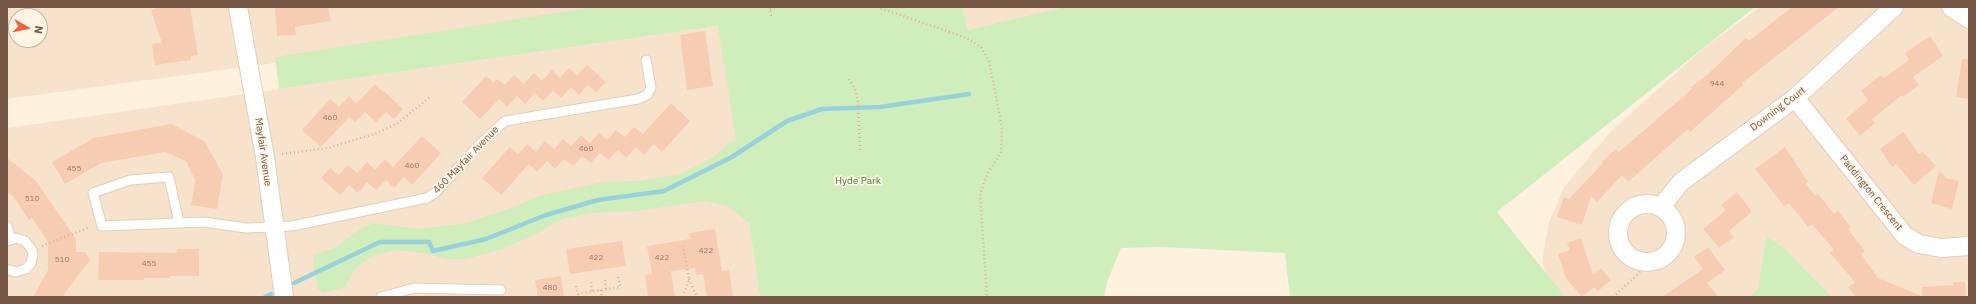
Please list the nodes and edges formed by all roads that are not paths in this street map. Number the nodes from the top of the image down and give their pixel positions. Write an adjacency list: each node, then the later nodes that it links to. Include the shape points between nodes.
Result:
1 (238, 7): 10 (street, Mayfair Avenue, via 265,157)
2 (1894, 7): 6 (street, Downing Court)
3 (1951, 7): 4 (street)
4 (1969, 19)
5 (646, 60): 10 (lane, 460 Mayfair Avenue, via 651,88 647,95 638,99 505,121 428,198 292,226)
6 (1795, 98): 7 (street, Downing Court, via 1681,182); 12 (street, Paddington Crescent, via 1905,236 1919,244 1941,248)
7 (1661, 207): 7 (street, via 1651,204 1640,205 1626,214 1620,222 1618,237 1621,246 1636,260 1646,262 1663,258 1675,241 1673,221 1668,212)
8 (179, 224): 8 (lane, 460 Mayfair Avenue, via 169,177 130,180 94,194 102,226); 10 (lane, 460 Mayfair Avenue, via 204,222 246,228)
9 (7, 226): 11 (lane)
10 (273, 227): 15 (street, Mayfair Avenue)
11 (9, 240): 13 (lane, via 25,241 32,250 33,257 26,268 15,272)
12 (1969, 246)
13 (7, 270)
14 (501, 290): 16 (lane, via 414,288)
15 (284, 297)
16 (382, 297)

